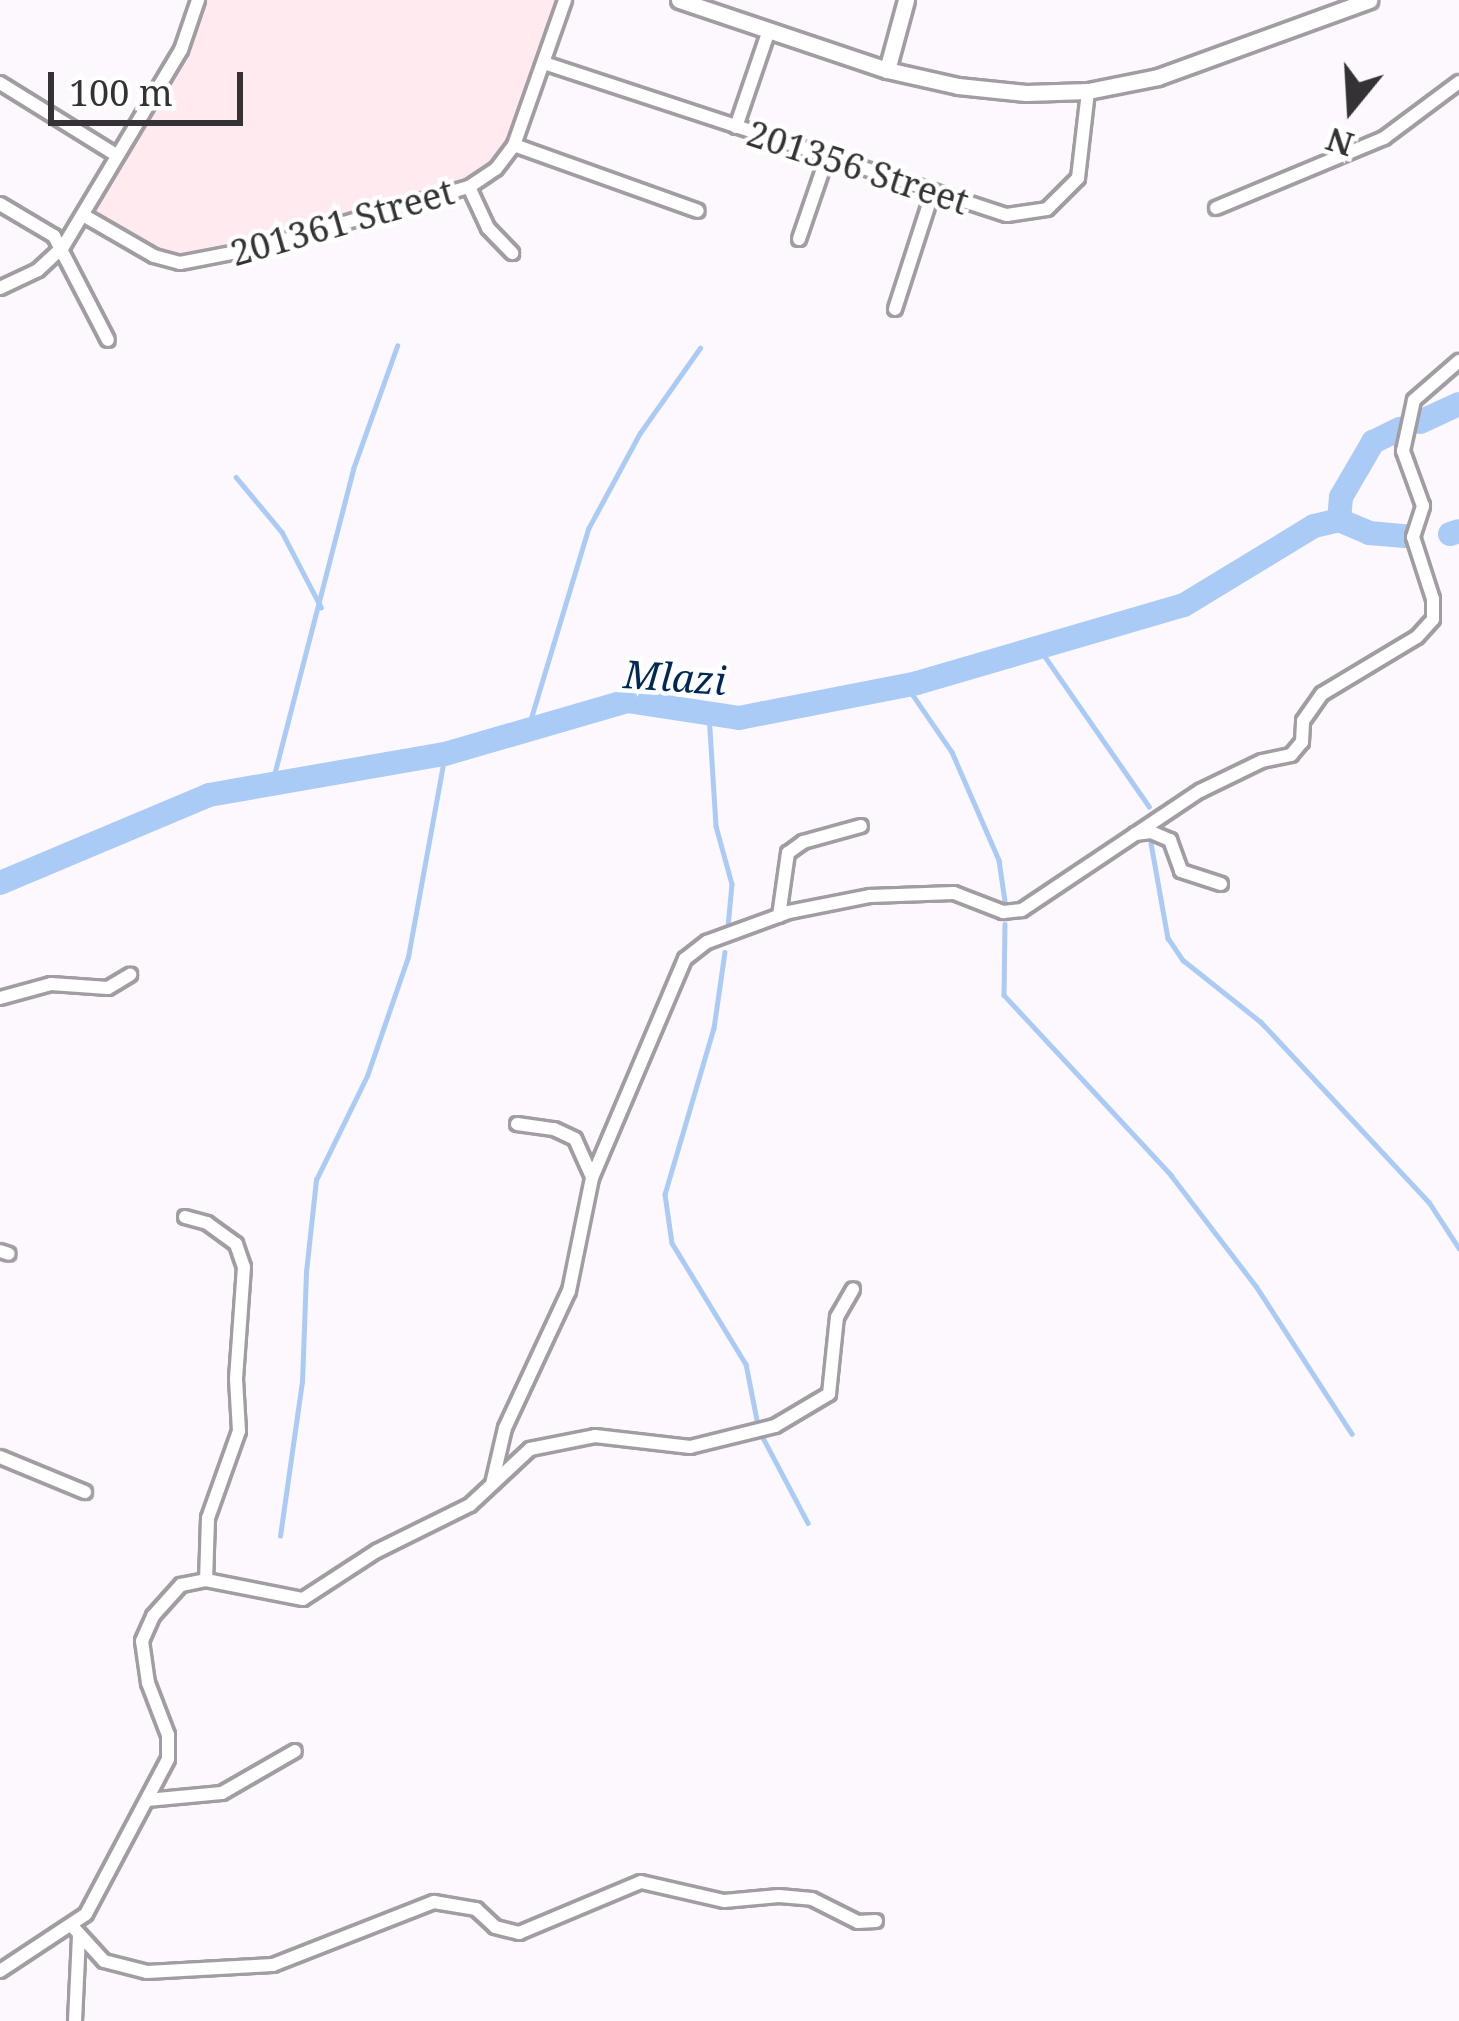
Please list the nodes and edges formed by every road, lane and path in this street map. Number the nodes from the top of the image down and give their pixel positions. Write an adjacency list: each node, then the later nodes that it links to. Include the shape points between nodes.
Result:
1 (198, 0): 14 (street, via 190,34)
2 (565, 0): 7 (street, 201361 Street)
3 (679, 0): 6 (street)
4 (906, 0): 8 (street)
5 (1369, 0): 11 (street, via 1201,64)
6 (769, 30): 8 (street); 12 (street)
7 (544, 63): 12 (street, 201356 Street); 13 (street, 201361 Street)
8 (887, 70): 11 (street, via 997,92)
9 (1459, 82): 19 (street, via 1384,139)
10 (0, 83): 14 (street)
11 (1088, 91): 17 (street, 201356 Street, via 1078,178 1047,209 1007,215)
12 (736, 127): 15 (street, 201356 Street)
13 (514, 145): 16 (street, 201361 Street); 20 (street)
14 (116, 155): 21 (street)
15 (827, 157): 17 (street, 201356 Street); 22 (street)
16 (469, 187): 21 (street, 201361 Street, via 180,263); 24 (street, via 488,228)
17 (933, 191): 26 (street)
18 (0, 204): 23 (street)
19 (1216, 208)
20 (698, 211)
21 (83, 215): 23 (street)
22 (800, 238)
23 (63, 247): 25 (street); 27 (street)
24 (512, 253)
25 (0, 288)
26 (895, 309)
27 (108, 340)
28 (1459, 361): 30 (street, via 1414,400 1403,451 1423,506 1413,537 1433,619 1322,694 1291,755 1233,773)
29 (861, 826): 32 (street, via 788,853)
30 (1133, 834): 31 (street, via 1170,840 1181,872); 32 (street, via 1022,910 936,892 870,896)
31 (1221, 884)
32 (779, 916): 36 (street, via 707,942 685,959)
33 (130, 975): 34 (street, via 108,988 52,984)
34 (0, 998)
35 (518, 1124): 36 (street, via 575,1139)
36 (592, 1178): 40 (street, via 569,1291 505,1428)
37 (184, 1217): 42 (street, via 236,1244 244,1267 238,1431 208,1518)
38 (853, 1288): 40 (street, via 833,1333 832,1388 775,1426 690,1447 595,1436 557,1441 530,1449)
39 (0, 1457): 41 (street)
40 (492, 1484): 42 (street, via 470,1505 376,1551 303,1599)
41 (85, 1492)
42 (206, 1580): 44 (street, via 181,1585 166,1599 142,1641 170,1748)
43 (295, 1751): 44 (street, via 222,1793)
44 (147, 1800): 46 (street)
45 (876, 1921): 46 (street, via 858,1922 812,1899 724,1901 653,1881 622,1886 519,1933 495,1927 476,1909 434,1902 288,1961 249,1967 126,1970 104,1961)
46 (76, 1930): 47 (street, via 53,1931); 48 (street)
47 (0, 1971)
48 (75, 2021)

